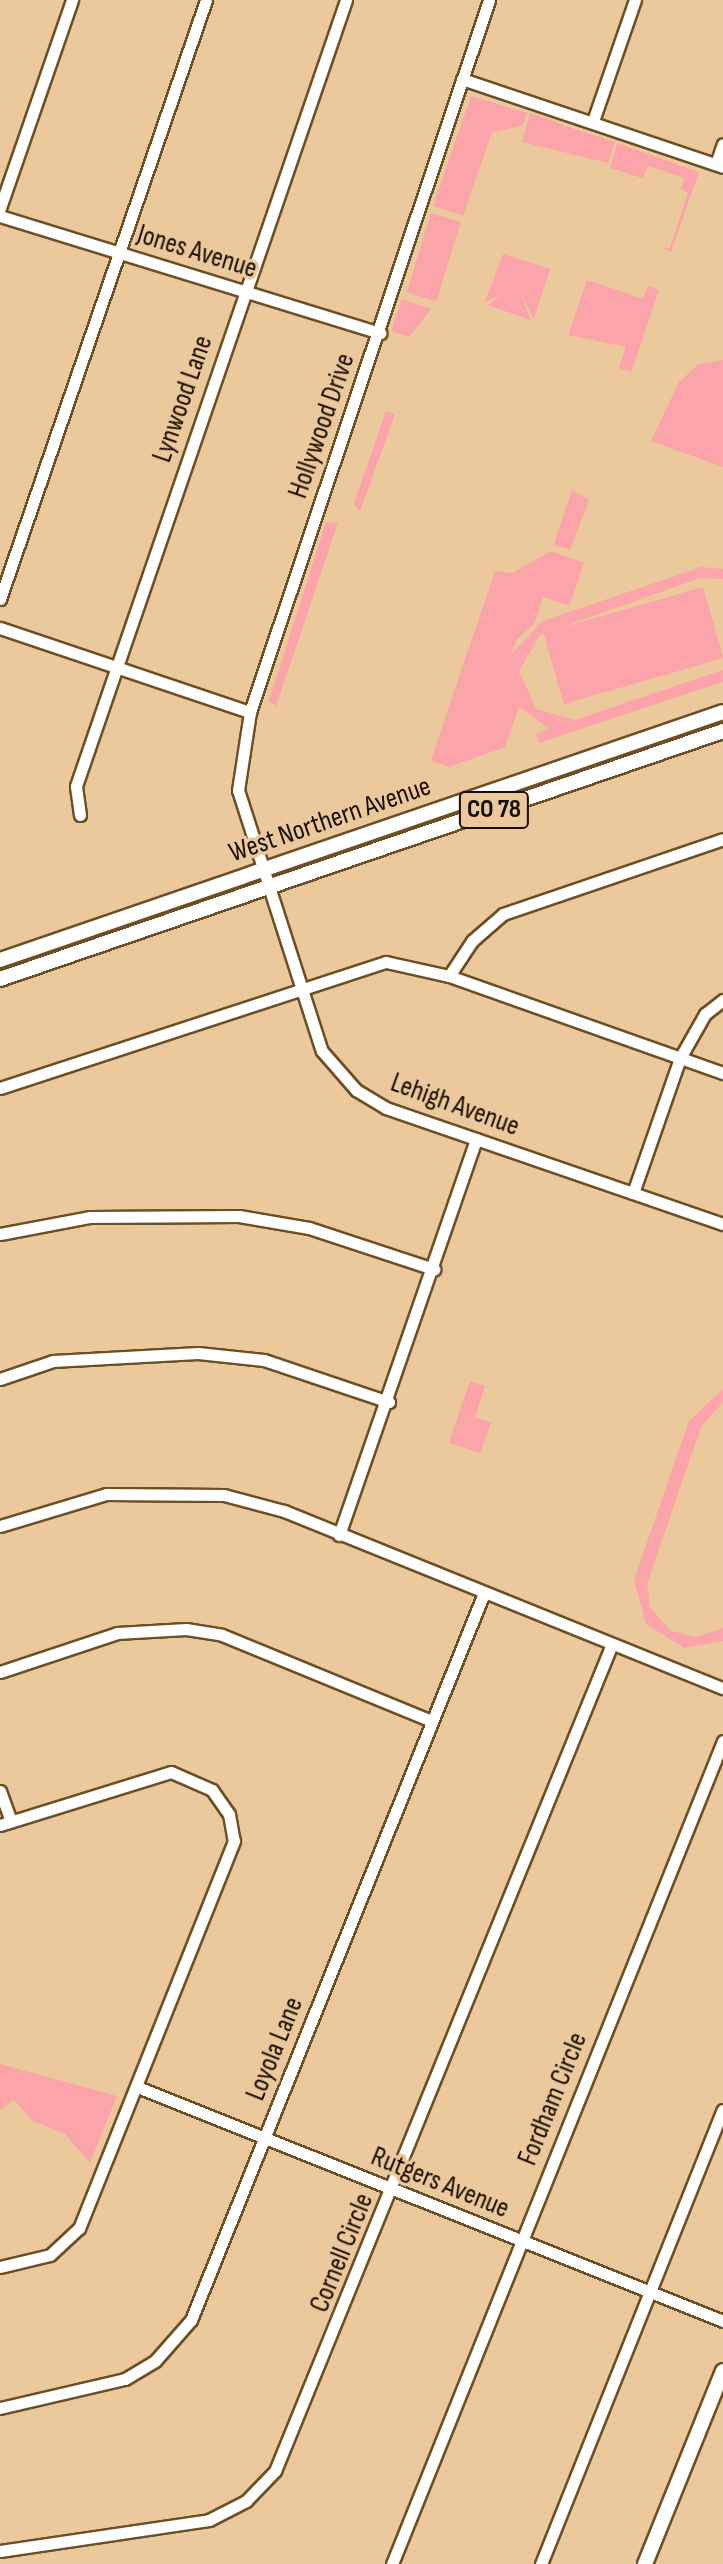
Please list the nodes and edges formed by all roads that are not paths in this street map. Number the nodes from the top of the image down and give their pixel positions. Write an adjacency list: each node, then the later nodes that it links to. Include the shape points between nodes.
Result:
1 (72, 0): 10 (street)
2 (206, 0): 12 (street)
3 (346, 0): 13 (street, Lynwood Lane)
4 (489, 0): 6 (street, Hollywood Drive)
5 (635, 0): 7 (street)
6 (462, 79): 7 (street); 14 (street, Hollywood Drive)
7 (593, 121): 9 (street)
8 (723, 144): 9 (street)
9 (720, 165)
10 (0, 208)
11 (0, 216): 12 (street, Jones Avenue)
12 (119, 253): 13 (street, Jones Avenue); 15 (street)
13 (245, 292): 14 (street, Jones Avenue); 17 (street, Lynwood Lane)
14 (380, 333): 18 (street, Hollywood Drive)
15 (0, 599)
16 (0, 628): 17 (street)
17 (118, 667): 18 (street); 21 (street, Lynwood Lane, via 76,786)
18 (250, 712): 23 (street, Hollywood Drive, via 238,790)
19 (723, 712): 23 (main road, West Northern Avenue / CO 78)
20 (723, 731): 24 (main road, West Northern Avenue / CO 78)
21 (80, 815)
22 (723, 839): 26 (street, via 503,914 472,941)
23 (259, 872): 24 (street, Lehigh Avenue); 25 (main road, West Northern Avenue / CO 78)
24 (264, 887): 27 (main road, West Northern Avenue / CO 78); 28 (street, Lehigh Avenue)
25 (0, 960)
26 (449, 976): 28 (street, via 386,962); 30 (street)
27 (0, 979)
28 (301, 985): 32 (street); 33 (street, Lehigh Avenue, via 322,1051 356,1090)
29 (723, 1000): 30 (street, via 705,1014)
30 (680, 1058): 31 (street); 34 (street)
31 (723, 1073)
32 (0, 1088)
33 (476, 1139): 34 (street, Lehigh Avenue); 37 (street)
34 (633, 1193): 35 (street, Lehigh Avenue)
35 (723, 1224)
36 (0, 1234): 37 (street, via 90,1217 239,1216 309,1228)
37 (434, 1269): 39 (street)
38 (0, 1379): 39 (street, via 66,1359 198,1353 264,1360)
39 (389, 1402): 41 (street)
40 (0, 1526): 41 (street, via 106,1494 167,1490 255,1502)
41 (339, 1535): 42 (street)
42 (484, 1593): 43 (street); 46 (street, Loyola Lane)
43 (612, 1644): 45 (street); 53 (street, Cornell Circle)
44 (0, 1672): 46 (street, via 117,1633 186,1629 222,1635)
45 (723, 1688)
46 (432, 1721): 52 (street, Loyola Lane)
47 (723, 1741): 54 (street, Fordham Circle)
48 (0, 1791): 49 (street)
49 (5, 1823): 50 (street, via 171,1772 200,1781 229,1814 232,1856)
50 (140, 2088): 52 (street, Rutgers Avenue); 55 (street, via 71,2239 50,2255)
51 (723, 2110): 56 (street)
52 (265, 2139): 53 (street, Rutgers Avenue); 59 (street, Loyola Lane, via 200,2301 169,2349 125,2379)
53 (393, 2191): 54 (street, Rutgers Avenue); 60 (street, Cornell Circle, via 295,2437 260,2488 191,2525)
54 (522, 2242): 56 (street, Rutgers Avenue); 61 (street, Fordham Circle)
55 (0, 2267)
56 (650, 2292): 57 (street, Rutgers Avenue); 62 (street)
57 (723, 2321)
58 (723, 2371): 63 (main road)
59 (0, 2408)
60 (0, 2551)
61 (392, 2564)
62 (541, 2564)
63 (645, 2564)

